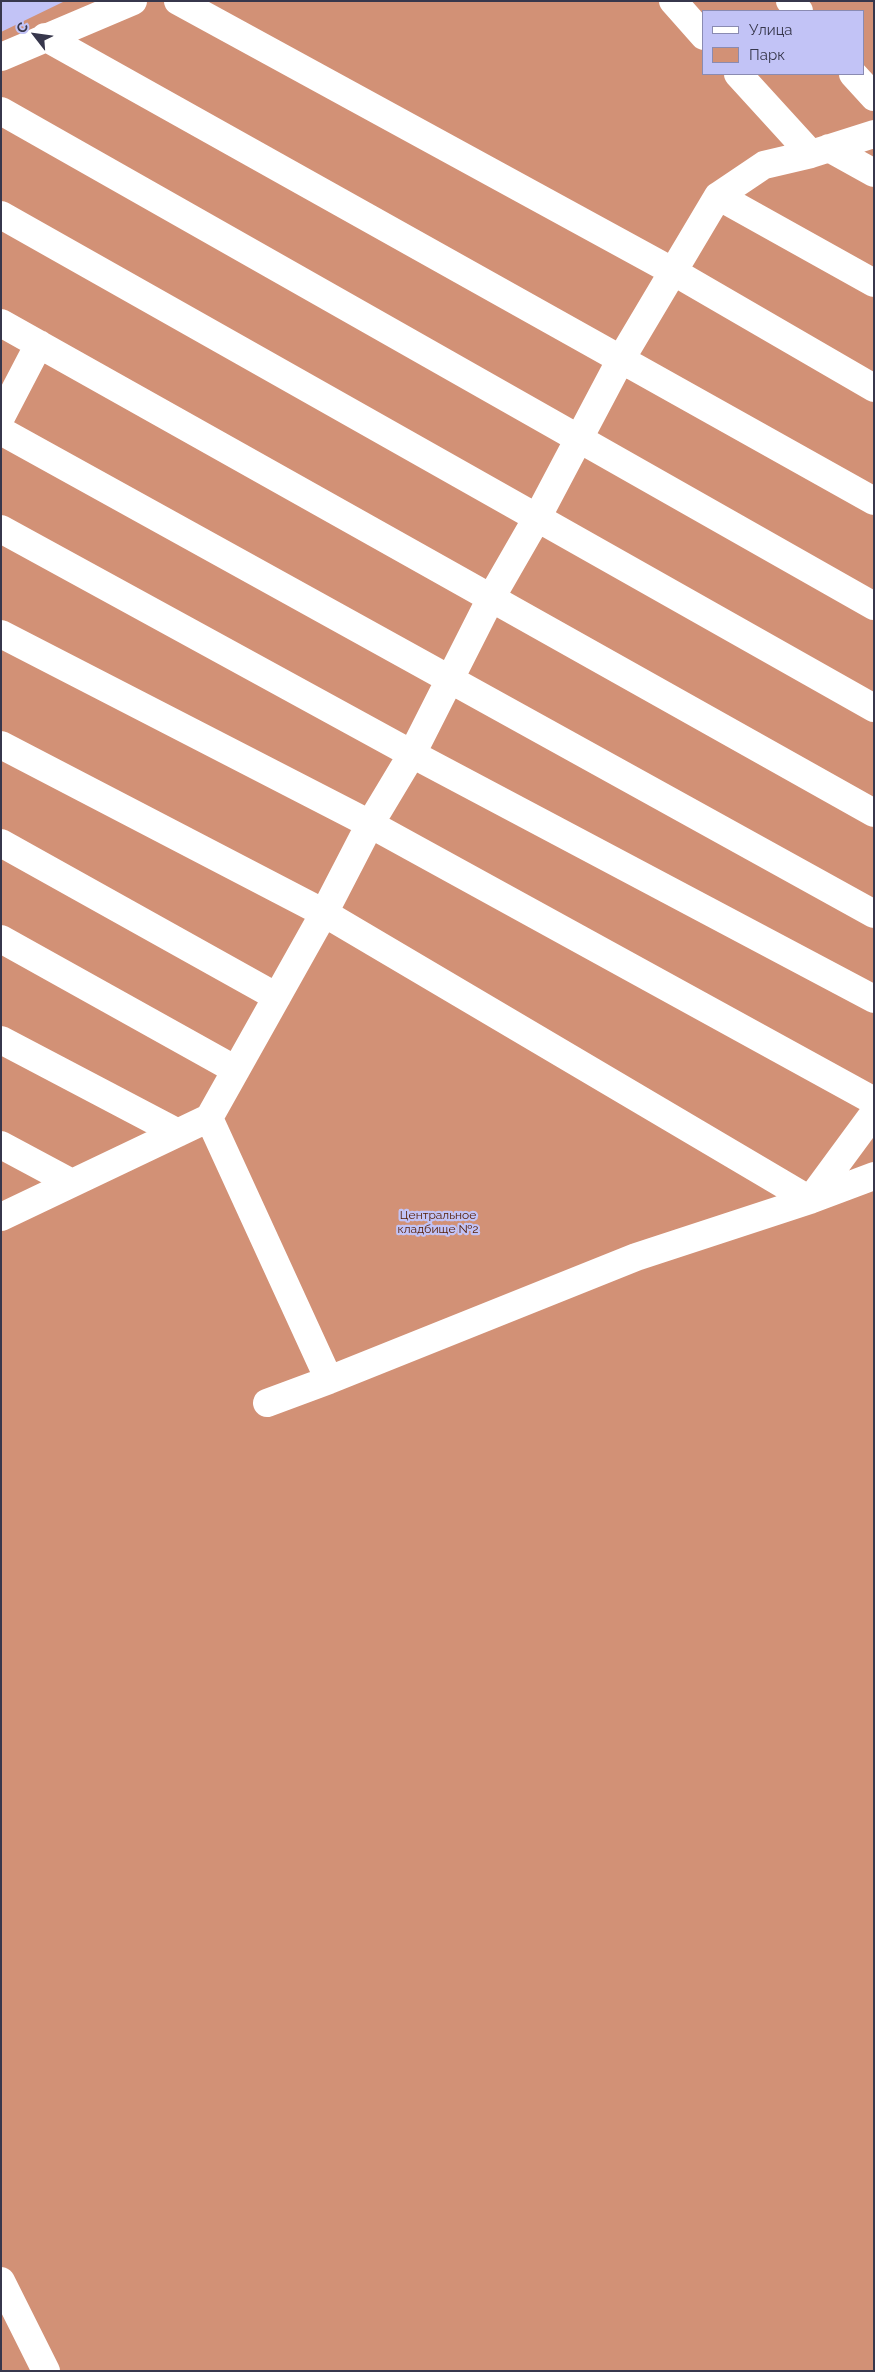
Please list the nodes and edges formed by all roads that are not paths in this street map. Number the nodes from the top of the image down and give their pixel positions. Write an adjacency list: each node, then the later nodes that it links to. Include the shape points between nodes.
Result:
1 (133, 1): 5 (lane)
2 (178, 1): 16 (lane)
3 (673, 1): 4 (lane)
4 (702, 34)
5 (45, 37): 6 (lane); 20 (lane)
6 (1, 57)
7 (739, 75): 12 (lane)
8 (854, 75): 9 (lane)
9 (874, 98)
10 (1, 111): 24 (lane)
11 (874, 134): 12 (lane)
12 (820, 151): 13 (lane); 14 (lane, via 764,165)
13 (874, 173)
14 (718, 196): 16 (lane); 17 (lane)
15 (1, 215): 26 (lane)
16 (674, 272): 20 (lane); 21 (lane)
17 (874, 283)
18 (1, 323): 19 (lane)
19 (39, 344): 22 (lane); 28 (lane)
20 (621, 359): 24 (lane); 25 (lane)
21 (874, 388)
22 (1, 418)
23 (1, 431): 31 (lane)
24 (579, 439): 26 (lane); 29 (lane)
25 (874, 501)
26 (537, 518): 28 (lane); 32 (lane)
27 (1, 529): 34 (lane)
28 (492, 598): 31 (lane); 35 (lane)
29 (874, 606)
30 (1, 634): 36 (lane)
31 (449, 679): 34 (lane); 39 (lane)
32 (874, 708)
33 (1, 745): 38 (lane)
34 (412, 754): 36 (lane); 42 (lane)
35 (874, 813)
36 (370, 824): 38 (lane); 45 (lane)
37 (1, 843): 41 (lane)
38 (324, 913): 41 (lane); 52 (lane)
39 (874, 914)
40 (1, 939): 44 (lane)
41 (277, 997): 44 (lane)
42 (874, 999)
43 (1, 1040): 48 (lane)
44 (236, 1070): 47 (lane)
45 (874, 1100)
46 (874, 1113): 52 (lane)
47 (209, 1118): 48 (lane); 54 (lane)
48 (178, 1133): 51 (lane)
49 (1, 1146): 51 (lane)
50 (874, 1176): 52 (lane)
51 (72, 1183): 53 (lane)
52 (810, 1200): 54 (lane, via 636,1258)
53 (1, 1217)
54 (329, 1380): 55 (lane)
55 (267, 1403)
56 (1, 2281): 57 (lane)
57 (46, 2371)

